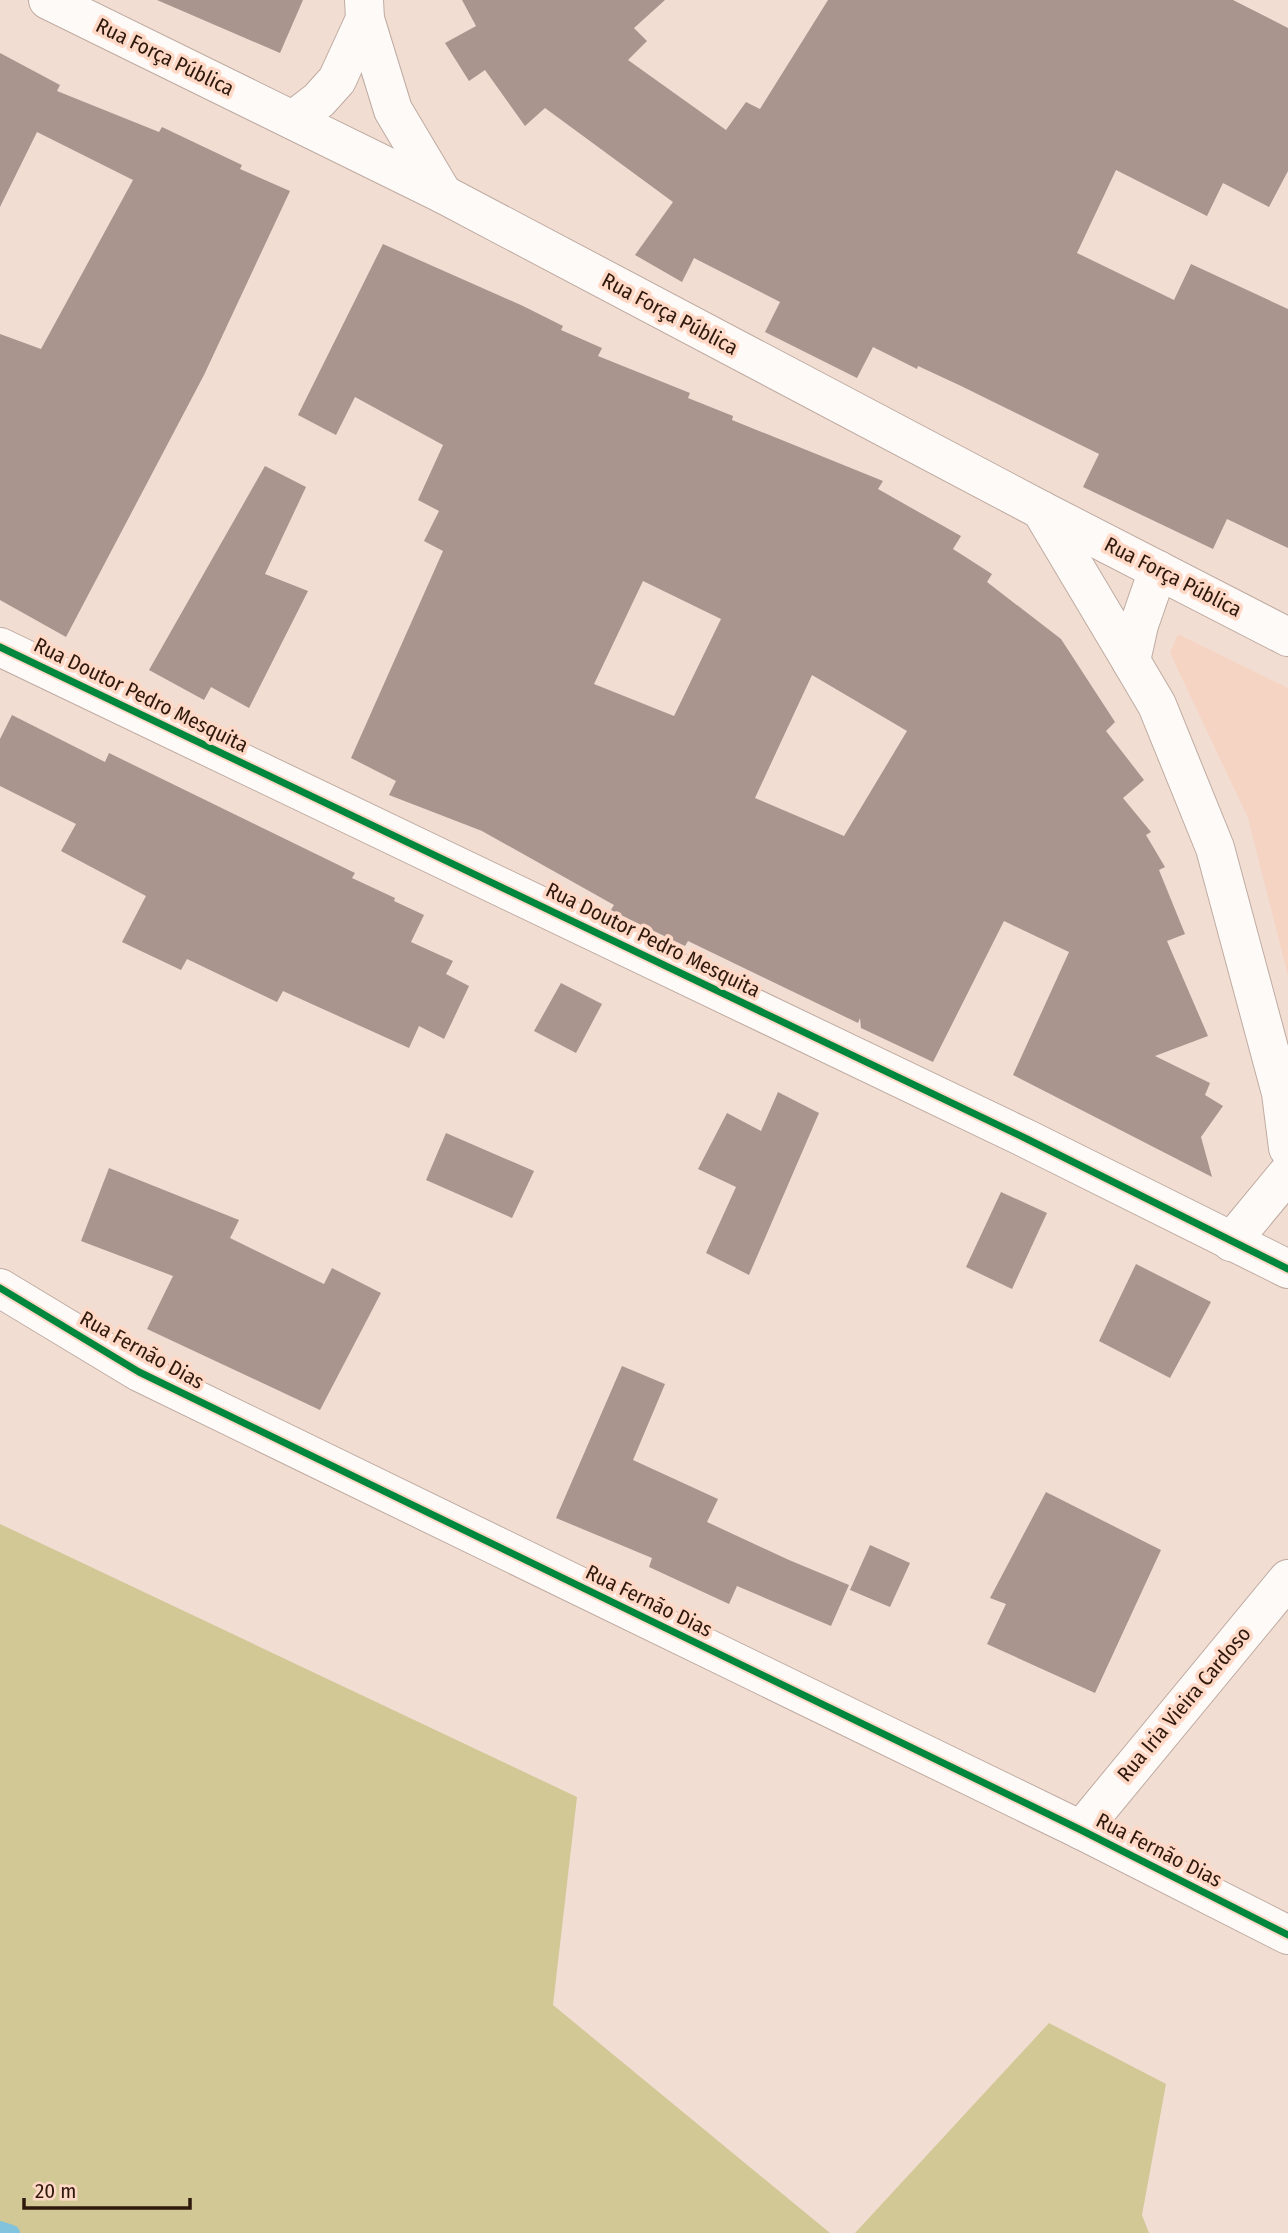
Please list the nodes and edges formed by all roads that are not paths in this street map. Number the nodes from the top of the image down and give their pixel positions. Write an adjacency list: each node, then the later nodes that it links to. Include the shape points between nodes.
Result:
1 (48, 0): 3 (street, Rua Força Pública)
2 (364, 10): 3 (street, via 337,80); 4 (street, via 393,110)
3 (293, 120): 4 (street, Rua Força Pública)
4 (443, 194): 5 (street, Rua Força Pública)
5 (1041, 510): 6 (street, Rua Força Pública); 9 (street)
6 (1158, 570): 7 (street, Rua Força Pública); 9 (street)
7 (1288, 637)
8 (0, 647): 12 (street, Rua Doutor Pedro Mesquita, via 1027,1139)
9 (1131, 661): 10 (street, via 1157,705 1215,848 1281,1093)
10 (1288, 1148)
11 (1288, 1173): 12 (street)
12 (1231, 1242): 13 (street, Rua Doutor Pedro Mesquita)
13 (1288, 1269)
14 (0, 1288): 16 (street, Rua Fernão Dias, via 139,1372)
15 (1288, 1579): 16 (street, Rua Iria Vieira Cardoso)
16 (1081, 1830): 17 (street, Rua Fernão Dias)
17 (1288, 1935)

